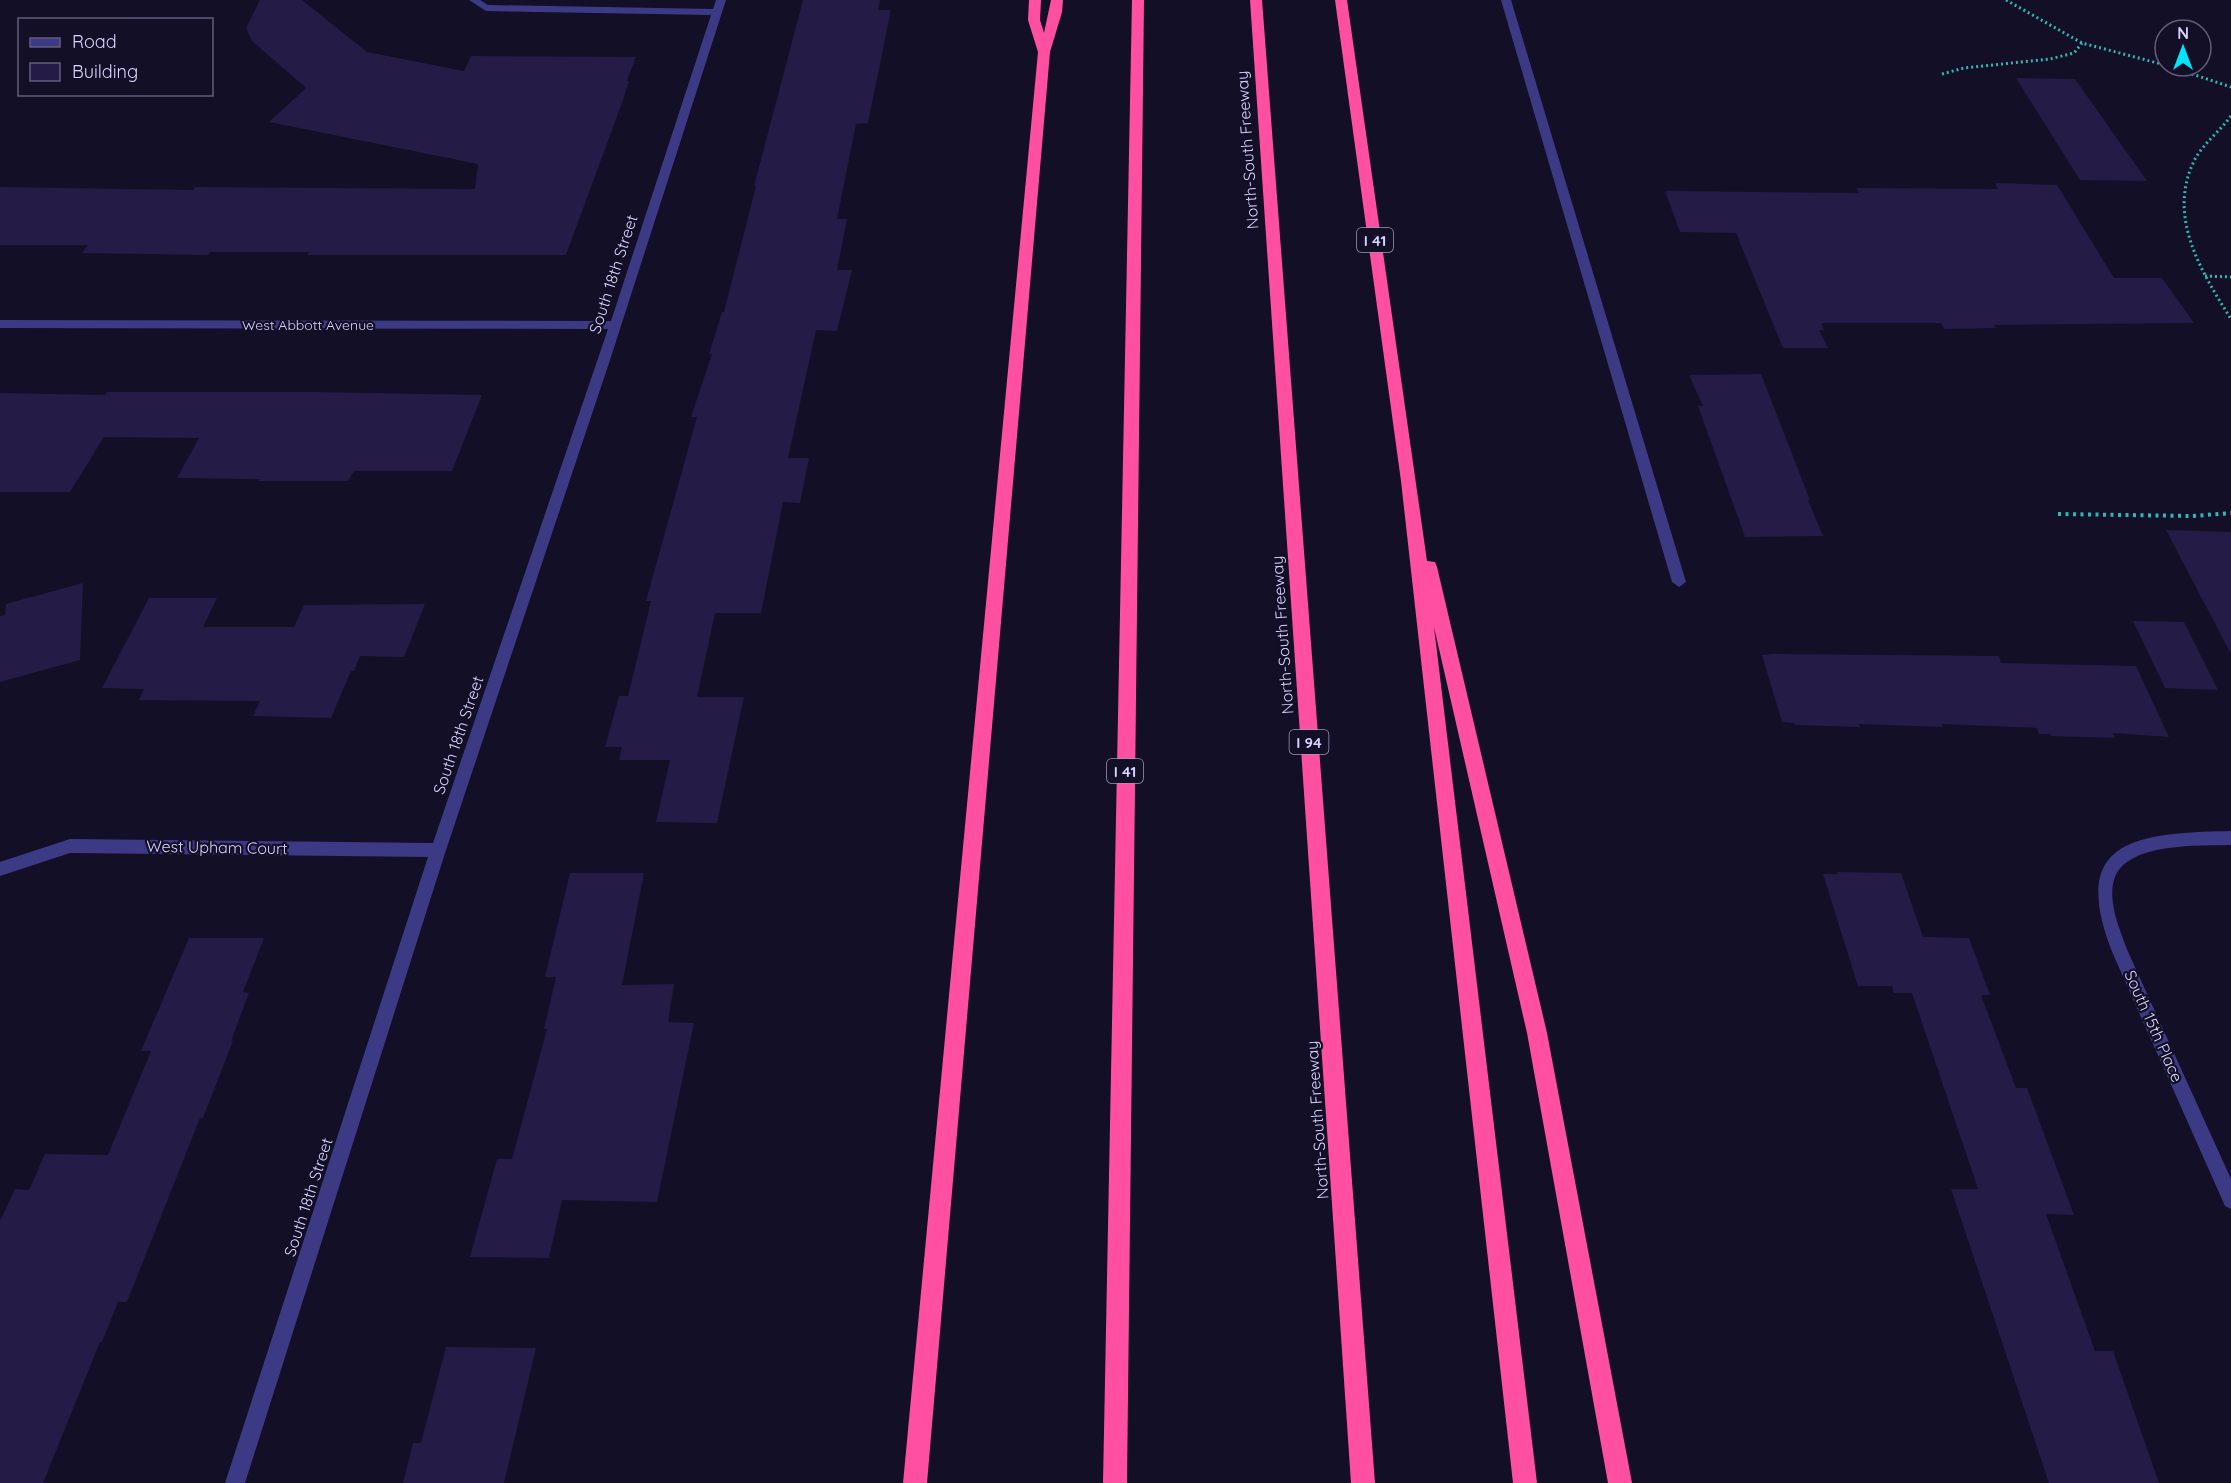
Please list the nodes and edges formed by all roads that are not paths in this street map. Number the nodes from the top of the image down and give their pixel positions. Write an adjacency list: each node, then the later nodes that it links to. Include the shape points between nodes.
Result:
1 (474, 0): 8 (street, via 486,8)
2 (1035, 0): 9 (highway, via 1034,20)
3 (1057, 0): 9 (highway)
4 (1138, 0): 20 (highway, I 41)
5 (1256, 0): 21 (highway, North-South Freeway / I 94)
6 (1341, 0): 12 (highway, I 41)
7 (1506, 0): 13 (street)
8 (719, 6): 11 (street, South 18th Street)
9 (1044, 52): 19 (highway)
10 (0, 324): 11 (street, West Abbott Avenue)
11 (615, 325): 15 (street, South 18th Street)
12 (1409, 481): 22 (highway, I 41); 23 (highway, via 1536,1033)
13 (1679, 582)
14 (2231, 838): 17 (street, South 15th Place, via 2177,841 2127,852 2109,872 2105,892 2109,919)
15 (438, 850): 16 (street, West Upham Court, via 70,846); 18 (street, South 18th Street)
16 (0, 869)
17 (2231, 1200)
18 (235, 1483)
19 (915, 1483)
20 (1115, 1483)
21 (1363, 1483)
22 (1525, 1483)
23 (1620, 1483)

